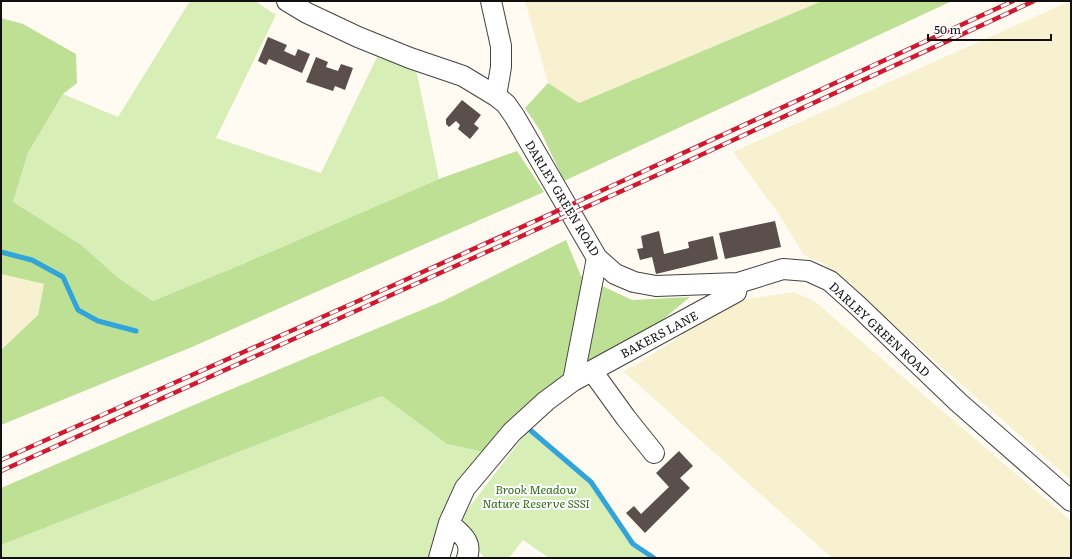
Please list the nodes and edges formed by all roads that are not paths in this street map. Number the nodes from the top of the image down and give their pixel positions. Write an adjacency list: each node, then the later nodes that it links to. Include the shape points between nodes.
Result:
1 (287, 1): 3 (street, DARLEY GREEN ROAD, via 358,37 463,76)
2 (491, 1): 3 (street, via 501,46 501,67)
3 (496, 96): 4 (street, DARLEY GREEN ROAD, via 506,104 515,117)
4 (597, 258): 5 (street, DARLEY GREEN ROAD, via 615,274 634,282 656,286); 7 (street)
5 (738, 283): 6 (street, BAKERS LANE, via 736,292); 9 (street, DARLEY GREEN ROAD, via 784,269 808,271 830,282 958,402)
6 (592, 371): 7 (street, BAKERS LANE); 8 (street)
7 (573, 381): 10 (street, BAKERS LANE, via 512,432 465,488)
8 (654, 453)
9 (1071, 501)
10 (449, 523): 11 (street, BAKERS LANE); 12 (street, via 467,541)
11 (439, 558)
12 (467, 558)

